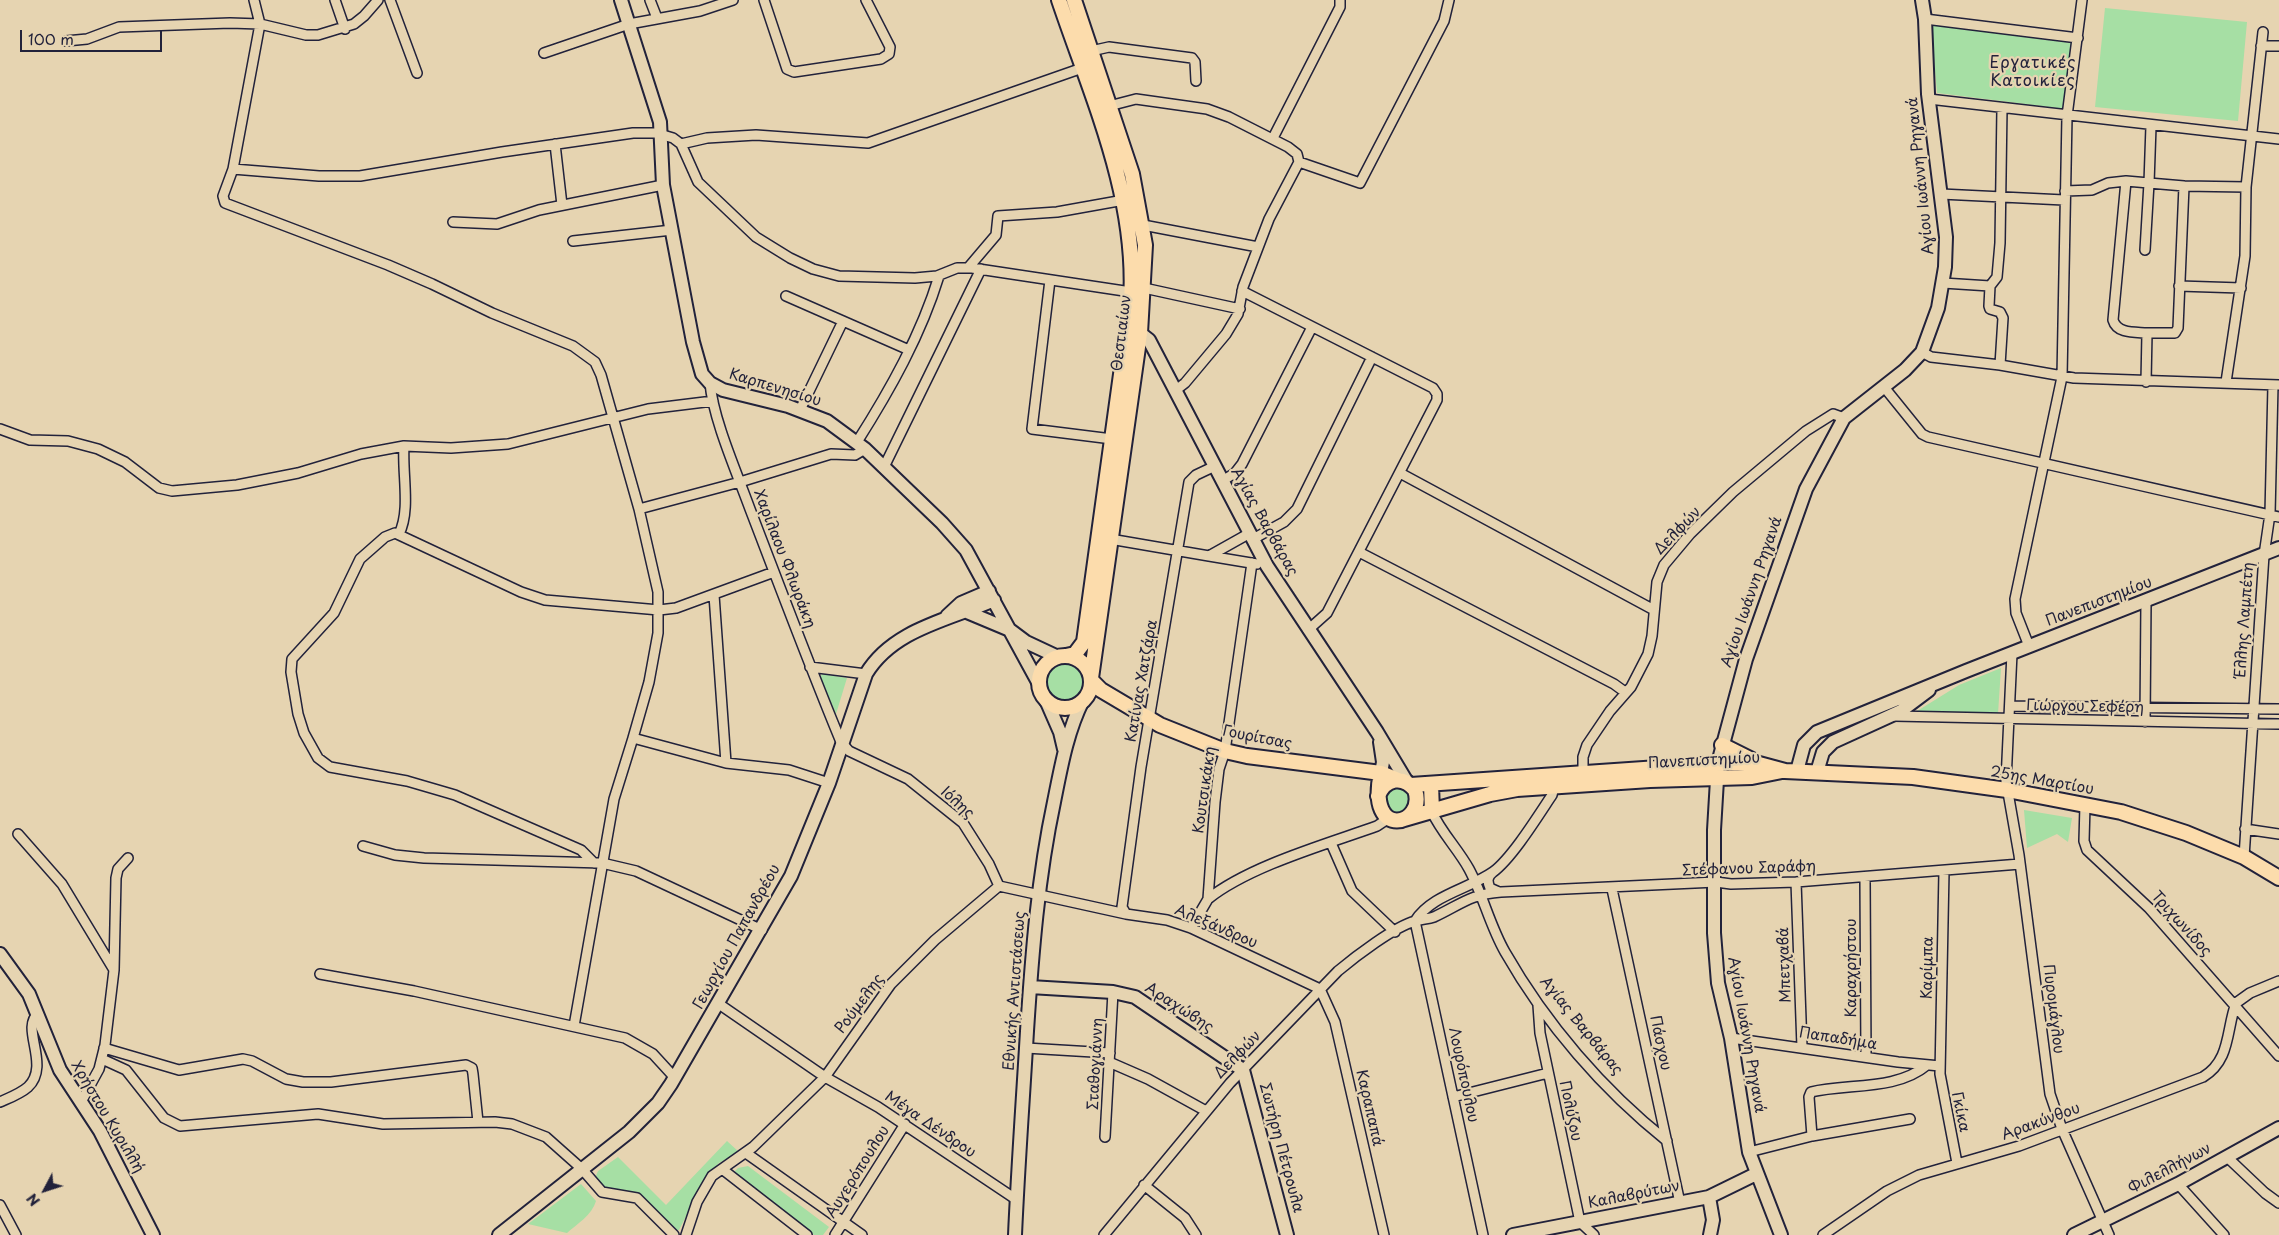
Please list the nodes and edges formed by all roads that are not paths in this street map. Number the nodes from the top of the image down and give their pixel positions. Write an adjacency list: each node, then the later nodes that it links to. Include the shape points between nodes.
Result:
1 (254, 0): 18 (street)
2 (335, 0): 20 (street)
3 (378, 0): 20 (street, via 360,20)
4 (390, 0): 28 (street)
5 (621, 0): 19 (street, Καρπενησίου)
6 (650, 0): 16 (street)
7 (733, 0): 16 (street, via 700,11)
8 (764, 0): 15 (street, via 787,68 794,72 881,59 889,54 890,47)
9 (1059, 0): 27 (main road, Θεστιαίων)
10 (1074, 0): 27 (main road, Θεστιαίων)
11 (1340, 0): 37 (street, via 1340,7)
12 (1449, 0): 41 (street, via 1444,21 1360,183)
13 (1922, 0): 17 (street, Αγίου Ιωάννη Ρηγανά)
14 (2082, 0): 22 (street)
15 (870, 1)
16 (657, 18): 19 (street)
17 (1925, 19): 22 (street); 30 (street, Αγίου Ιωάννη Ρηγανά)
18 (260, 24): 20 (street, via 311,36); 23 (street, via 119,26 86,39); 42 (street)
19 (629, 24): 26 (street); 35 (street, Καρπενησίου, via 654,97)
20 (345, 29)
21 (2263, 32): 24 (street)
22 (2078, 38): 33 (street)
23 (66, 41)
24 (2261, 46): 25 (street); 36 (street)
25 (2279, 46)
26 (544, 53)
27 (1089, 61): 29 (street, via 1109,47 1192,58); 31 (main road, Θεστιαίων); 40 (street, via 868,143 750,135 707,138); 51 (main road, Θεστιαίων)
28 (417, 73)
29 (1196, 81)
30 (1929, 99): 32 (street); 49 (street, Αγίου Ιωάννη Ρηγανά)
31 (1109, 106): 37 (street, via 1136,98 1207,109); 55 (main road, Θεστιαίων, via 1132,174)
32 (2002, 108): 33 (street); 50 (street)
33 (2067, 116): 34 (street); 48 (street)
34 (2151, 126): 36 (street); 44 (street)
35 (661, 134): 39 (street, via 642,132); 40 (street); 45 (street, Καρπενησίου)
36 (2252, 136): 38 (street); 47 (street)
37 (1273, 138): 41 (street, via 1295,151)
38 (2279, 140)
39 (555, 144): 42 (street, via 360,176); 53 (street)
40 (681, 144): 62 (street, via 691,171 702,187 761,241 790,258 823,273 839,276)
41 (1299, 162): 58 (street, via 1269,218)
42 (234, 169): 89 (street, via 223,196 230,207 423,280 586,353 595,362)
43 (2126, 181): 44 (street); 48 (street, via 2108,183 2092,190); 75 (street, via 2113,320 2115,327 2121,330)
44 (2149, 183): 46 (street); 59 (street)
45 (663, 185): 53 (street); 56 (street, Καρπενησίου)
46 (2184, 186): 47 (street); 66 (street)
47 (2246, 187): 67 (street)
48 (2065, 190): 52 (street)
49 (1941, 194): 50 (street); 64 (street, Αγίου Ιωάννη Ρηγανά, via 1946,256)
50 (2001, 197): 52 (street); 65 (street, via 1997,277)
51 (1124, 200): 60 (street, via 1057,212 998,216 996,235); 68 (main road, Θεστιαίων)
52 (2064, 200): 80 (street)
53 (562, 206): 54 (street, via 497,224)
54 (453, 222)
55 (1143, 225): 58 (street); 68 (main road, Θεστιαίων, via 1145,245)
56 (672, 230): 57 (street); 83 (street, Καρπενησίου, via 695,350 700,370)
57 (573, 241)
58 (1258, 247): 69 (street)
59 (2146, 250)
60 (968, 268): 61 (street); 62 (street, via 954,269)
61 (981, 269): 63 (street); 97 (street)
62 (939, 276): 76 (street)
63 (1050, 280): 68 (street); 92 (street, via 1032,429)
64 (1943, 283): 65 (street); 77 (street, Αγίου Ιωάννη Ρηγανά, via 1933,326)
65 (1990, 286): 79 (street, via 1989,308 2000,312 2002,318)
66 (2179, 286): 67 (street); 75 (street, via 2178,330)
67 (2241, 288): 82 (street)
68 (1138, 290): 71 (street); 74 (main road, Θεστιαίων)
69 (1242, 291): 71 (street); 73 (street)
70 (786, 296): 72 (street)
71 (1240, 309): 86 (street, via 1226,334)
72 (843, 321): 76 (street); 88 (street)
73 (1312, 327): 78 (street); 99 (street, via 1242,464)
74 (1133, 332): 86 (street, Αγίας Βαρβάρας, via 1149,340); 92 (main road, Θεστιαίων); 106 (main road, Θεστιαίων)
75 (2147, 333): 81 (street)
76 (909, 350): 93 (street)
77 (1922, 352): 79 (street, via 1931,357); 85 (street, Αγίου Ιωάννη Ρηγανά)
78 (1372, 357): 98 (street, via 1433,388 1437,394 1437,400); 105 (street, via 1297,509 1284,522)
79 (2000, 365): 80 (street)
80 (2062, 376): 81 (street); 95 (street)
81 (2146, 382): 82 (street)
82 (2226, 382): 84 (street)
83 (710, 383): 87 (street, Χαρίλαου Φλωράκη); 88 (street, Καρπενησίου, via 731,393)
84 (2276, 385): 102 (street, Έλλης Λαμπέτη)
85 (1884, 387): 90 (street, Αγίου Ιωάννη Ρηγανά); 95 (street, via 1922,434 1928,437)
86 (1176, 390): 96 (street, Αγίας Βαρβάρας)
87 (713, 402): 89 (street, via 653,408); 100 (street, Χαρίλαου Φλωράκη)
88 (800, 410): 93 (street, Καρπενησίου, via 827,420)
89 (612, 418): 94 (street, via 508,444 450,448); 101 (street)
90 (1844, 418): 119 (street, Δελφών, via 1833,414 1806,431 1690,534 1660,571); 147 (street, Αγίου Ιωάννη Ρηγανά, via 1818,463 1800,504 1744,667)
91 (0, 429): 94 (street, via 30,440 68,441 98,449 125,462 159,488 172,491 298,473 361,454)
92 (1112, 439): 126 (main road, Θεστιαίων, via 1084,642 1076,654)
93 (861, 445): 97 (street, Καρπενησίου); 100 (street, via 855,455 831,454)
94 (404, 446): 104 (street, via 406,514)
95 (2043, 463): 102 (street); 124 (street, via 2015,599 2016,613)
96 (1215, 466): 99 (street, Αγίας Βαρβάρας); 108 (street, Κατίνας Χατζάρα, via 1196,475 1190,482)
97 (884, 467): 116 (street, Καρπενησίου, via 957,538)
98 (1400, 473): 109 (street); 119 (street)
99 (1222, 481): 105 (street, Αγίας Βαρβάρας)
100 (740, 482): 101 (street); 114 (street, Χαρίλαου Φλωράκη)
101 (639, 509): 118 (street, via 658,592)
102 (2270, 514): 103 (street); 110 (street, Έλλης Λαμπέτη)
103 (2279, 517)
104 (399, 534): 118 (street, via 445,558 545,600); 175 (street, via 385,537 360,559 334,612 292,659 298,714 313,751 330,767 407,781 474,802 581,850)
105 (1251, 536): 111 (street); 113 (street, Αγίας Βαρβάρας)
106 (1110, 539): 108 (street); 131 (main road, Θεστιαίων)
107 (2279, 548): 110 (street, Πανεπιστημίου)
108 (1178, 552): 111 (street); 139 (street, Κατίνας Χατζάρα)
109 (1359, 552): 123 (street, via 1327,613); 132 (street)
110 (2264, 555): 117 (street, Πανεπιστημίου); 136 (street, Έλλης Λαμπέτη)
111 (1209, 556): 112 (street)
112 (1252, 563): 113 (street); 148 (street, Κουτσικάκη)
113 (1267, 566): 123 (street, Αγίας Βαρβάρας)
114 (774, 572): 115 (street); 127 (street, Χαρίλαου Φλωράκη)
115 (714, 595): 118 (street); 150 (street)
116 (991, 595): 120 (street); 121 (street, via 961,603); 122 (street, Καρπενησίου)
117 (2146, 601): 124 (street, Πανεπιστημίου); 135 (street)
118 (659, 610): 145 (street, via 649,682)
119 (1654, 610): 132 (street, Δελφών, via 1648,654)
120 (966, 612): 121 (street); 122 (street)
121 (942, 620): 128 (street, Γεωργίου Παπανδρέου, via 892,644)
122 (1010, 630): 126 (street, Καρπενησίου, via 1026,642); 129 (street, Καρπενησίου)
123 (1308, 630): 144 (street, Αγίας Βαρβάρας)
124 (2030, 646): 125 (street, Πανεπιστημίου)
125 (2012, 653): 130 (street, Πανεπιστημίου); 134 (street, Πυρομάγλου)
126 (1062, 657): 129 (main road, via 1044,668); 131 (main road, via 1082,662)
127 (810, 667): 128 (street); 146 (street, Χαρίλαου Φλωράκη)
128 (866, 674): 146 (street, Γεωργίου Παπανδρέου)
129 (1039, 684): 133 (main road)
130 (1932, 687): 138 (street, Πανεπιστημίου); 153 (street, Πανεπιστημίου, via 1901,696 1817,732 1804,744)
131 (1088, 688): 133 (main road, via 1077,705 1060,708); 139 (main road, Γουρίτσας, via 1108,694); 149 (street, Εθνικής Αντιστάσεως)
132 (1626, 692): 156 (street, Δελφών, via 1587,745 1583,758)
133 (1046, 700): 149 (street, Εθνικής Αντιστάσεως)
134 (2010, 706): 135 (street, Γιώργου Σεφέρη); 140 (street, Πυρομάγλου)
135 (2145, 708): 136 (street, Γιώργου Σεφέρη); 141 (street)
136 (2253, 709): 137 (street, Γιώργου Σεφέρη); 142 (street, Έλλης Λαμπέτη)
137 (2279, 709)
138 (1891, 716): 140 (street, Γιώργου Σεφέρη); 154 (street, Πανεπιστημίου, via 1833,742 1823,752)
139 (1151, 719): 148 (main road, Γουρίτσας); 190 (street, Κατίνας Χατζάρα, via 1141,766 1122,907)
140 (2009, 719): 141 (street, Γιώργου Σεφέρη); 162 (street, Πυρομάγλου)
141 (2145, 722): 142 (street, Γιώργου Σεφέρη)
142 (2252, 724): 143 (street, Γιώργου Σεφέρη); 168 (street, Έλλης Λαμπέτη)
143 (2279, 724)
144 (1377, 732): 155 (street, Αγίας Βαρβάρας, via 1382,748); 160 (street, Αγίας Βαρβάρας)
145 (633, 738): 150 (street); 175 (street)
146 (841, 742): 159 (street, Γεωργίου Παπανδρέου); 184 (street, Ιόλης, via 849,751 908,780 963,823 990,864)
147 (1722, 745): 151 (street, Αγίου Ιωάννη Ρηγανά); 152 (main road)
148 (1225, 750): 155 (main road, Γουρίτσας, via 1247,756); 189 (street, Κουτσικάκη, via 1215,802)
149 (1065, 751): 187 (street, Εθνικής Αντιστάσεως, via 1047,834)
150 (726, 763): 159 (street, via 789,770)
151 (1718, 763): 152 (main road, Πανεπιστημίου); 156 (main road, Πανεπιστημίου); 157 (street, Αγίου Ιωάννη Ρηγανά)
152 (1759, 764): 153 (main road, Πανεπιστημίου)
153 (1791, 771): 154 (main road, 25ης Μαρτίου); 157 (main road, Πανεπιστημίου)
154 (1817, 772): 162 (main road, 25ης Μαρτίου, via 1913,777)
155 (1381, 773): 160 (main road, Γουρίτσας); 163 (main road)
156 (1584, 778): 157 (main road, Πανεπιστημίου); 158 (main road, Πανεπιστημίου)
157 (1717, 778): 182 (street, Αγίου Ιωάννη Ρηγανά)
158 (1555, 781): 161 (main road, Πανεπιστημίου); 165 (main road, Πανεπιστημίου, via 1502,791); 178 (street, Δελφών, via 1547,803)
159 (829, 782): 193 (street, Γεωργίου Παπανδρέου, via 792,876)
160 (1405, 782): 161 (main road, Πανεπιστημίου); 163 (main road, via 1385,784); 167 (main road, via 1418,797 1414,811)
161 (1431, 784): 165 (main road)
162 (2007, 790): 164 (main road, 25ης Μαρτίου); 176 (street, Πυρομάγλου)
163 (1378, 796): 166 (main road, via 1380,809)
164 (2085, 805): 174 (main road, 25ης Μαρτίου, via 2156,822); 204 (street, Τριχωνίδος, via 2084,841 2087,850 2150,908)
165 (1432, 812): 167 (main road, Πανεπιστημίου); 181 (street, Αγίας Βαρβάρας, via 1468,867)
166 (1389, 818): 167 (main road); 171 (street, via 1377,826)
167 (1404, 819)
168 (2245, 829): 170 (street); 174 (street, Έλλης Λαμπέτη)
169 (18, 834): 196 (street, via 62,884)
170 (2279, 834)
171 (1331, 843): 189 (street, via 1263,869); 194 (street, via 1352,891)
172 (363, 846): 175 (street, via 424,858)
173 (128, 858): 196 (street, via 118,869 116,878)
174 (2244, 858): 180 (main road, 25ης Μαρτίου)
175 (598, 863): 193 (street, via 636,871); 206 (street)
176 (2020, 864): 177 (street, Στέφανου Σαράφη); 229 (street, Πυρομάγλου, via 2050,1094)
177 (1944, 871): 179 (street, Στέφανου Σαράφη); 216 (street, Καρίμπα)
178 (1493, 872): 181 (street, Δελφών); 186 (street, via 1487,882 1495,892)
179 (1865, 878): 183 (street, Στέφανου Σαράφη); 213 (street, Καραχρήστου)
180 (2279, 878)
181 (1474, 882): 188 (street, Αγίας Βαρβάρας); 191 (street, Δελφών, via 1428,907)
182 (1716, 882): 183 (street, Στέφανου Σαράφη); 185 (street, Στέφανου Σαράφη); 207 (street, Αγίου Ιωάννη Ρηγανά, via 1716,974)
183 (1796, 882): 208 (street, Μπετχαβά)
184 (999, 886): 187 (street); 219 (street, Ρούμελης, via 935,940 891,984)
185 (1612, 889): 186 (street, Στέφανου Σαράφη); 232 (street, Πάσχου)
186 (1501, 892): 188 (street, Στέφανου Σαράφη)
187 (1039, 893): 190 (street, Αλεξάνδρου); 199 (street, Εθνικής Αντιστάσεως)
188 (1479, 894): 191 (street, Δελφών, via 1434,917); 203 (street, Αγίας Βαρβάρας, via 1502,947)
189 (1208, 899): 192 (street, Κουτσικάκη)
190 (1126, 914): 192 (street, Αλεξάνδρου, via 1167,920)
191 (1415, 921): 194 (street, Δελφών); 221 (street, Λουρόπουλου)
192 (1191, 928): 200 (street, Αλεξάνδρου)
193 (762, 930): 202 (street, Γεωργίου Παπανδρέου)
194 (1395, 932): 200 (street, Δελφών, via 1357,955)
195 (0, 954): 205 (street, Χρήστου Κυριλλή, via 24,985)
196 (114, 970): 209 (street)
197 (320, 974): 206 (street, via 414,990)
198 (2279, 981): 204 (street, via 2250,993)
199 (1030, 987): 201 (street, Αραχώβης); 210 (street, Εθνικής Αντιστάσεως)
200 (1320, 989): 217 (street, Δελφών); 263 (street, Καραπαπά, via 1335,1022)
201 (1113, 992): 212 (street, Σταθογιάννη); 217 (street, Αραχώβης, via 1135,997)
202 (719, 1004): 219 (street, Μέγα Δένδρου); 220 (street, Γεωργίου Παπανδρέου)
203 (1538, 1005): 218 (street, Πολύζου); 232 (street, Αγίας Βαρβάρας, via 1630,1110)
204 (2234, 1006): 211 (street, Τριχωνίδος); 229 (street, Αρακύνθου, via 2226,1050 2206,1075)
205 (38, 1014): 222 (street, via 31,1026 36,1055 35,1077 26,1088); 223 (street, Χρήστου Κυριλλή, via 60,1070)
206 (574, 1026): 220 (street, via 625,1038 642,1046)
207 (1731, 1038): 208 (street, Παπαδήμα); 234 (street, Αγίου Ιωάννη Ρηγανά)
208 (1802, 1047): 213 (street, Παπαδήμα)
209 (104, 1048): 214 (street); 226 (street, via 179,1070 243,1059 286,1079 303,1082 331,1082 466,1065 474,1074)
210 (1026, 1048): 212 (street); 243 (street, Εθνικής Αντιστάσεως)
211 (2279, 1056)
212 (1110, 1057): 224 (street); 231 (street, Σταθογιάννη)
213 (1866, 1057): 215 (street, Παπαδήμα)
214 (102, 1059): 223 (street); 226 (street, via 126,1070 164,1118 180,1126 318,1114 383,1124)
215 (1927, 1065): 216 (street, Παπαδήμα); 230 (street, via 1914,1074 1893,1080 1811,1092)
216 (1940, 1066): 236 (street, Γκίκα)
217 (1243, 1070): 224 (street, Δελφών); 262 (street, Σωτήρη Πέτρουλα)
218 (1548, 1073): 221 (street); 249 (street, Πολύζου)
219 (825, 1077): 227 (street, Μέγα Δένδρου); 233 (street, Ρούμελης)
220 (675, 1078): 237 (street, Γεωργίου Παπανδρέου, via 645,1117)
221 (1453, 1097): 264 (street, Λουρόπουλου)
222 (0, 1102)
223 (81, 1102): 250 (street, Χρήστου Κυριλλή, via 103,1137)
224 (1206, 1111): 241 (street, Δελφών)
225 (1910, 1119): 230 (street)
226 (478, 1122): 237 (street, via 512,1124 534,1131 555,1144)
227 (905, 1124): 243 (street, Μέγα Δένδρου); 247 (street, Αυγερόπουλου)
228 (2279, 1128): 235 (street, Φιλελλήνων)
229 (2062, 1129): 236 (street, Αρακύνθου, via 2019,1146); 248 (street, Πυρομάγλου)
230 (1812, 1136): 234 (street)
231 (1105, 1137)
232 (1667, 1141): 244 (street, Πάσχου)
233 (750, 1150): 238 (street, Ρούμελης); 247 (street)
234 (1749, 1152): 239 (street, Αγίου Ιωάννη Ρηγανά)
235 (2227, 1157): 240 (street, Φιλελλήνων); 245 (street)
236 (1957, 1163): 268 (street, Αρακύνθου, via 1908,1180)
237 (582, 1168): 253 (street, Γεωργίου Παπανδρέου); 254 (street, via 602,1192 637,1198)
238 (722, 1169): 255 (street, Ρούμελης, via 712,1176 702,1192); 256 (street)
239 (1756, 1174): 242 (street, Καλαβρύτων); 251 (street, Αγίου Ιωάννη Ρηγανά)
240 (2178, 1184): 248 (street, Φιλελλήνων); 271 (street)
241 (1144, 1185): 260 (street, Δελφών); 261 (street, via 1185,1218)
242 (1709, 1197): 244 (street, Καλαβρύτων); 267 (street, via 1713,1220)
243 (1017, 1200): 259 (street, Εθνικής Αντιστάσεως)
244 (1680, 1203): 249 (street, Καλαβρύτων)
245 (2279, 1203)
246 (0, 1205): 252 (street)
247 (844, 1221): 257 (street, Αυγερόπουλου); 258 (street)
248 (2103, 1221): 269 (street, Φιλελλήνων); 270 (street, Πυρομάγλου)
249 (1580, 1222): 265 (street, Καλαβρύτων); 266 (street)
250 (149, 1233)
251 (1781, 1233)
252 (16, 1235)
253 (499, 1235)
254 (674, 1235)
255 (686, 1235)
256 (807, 1235)
257 (835, 1235)
258 (862, 1235)
259 (1015, 1235)
260 (1104, 1235)
261 (1196, 1235)
262 (1287, 1235)
263 (1384, 1235)
264 (1483, 1235)
265 (1513, 1235)
266 (1594, 1235)
267 (1710, 1235)
268 (1823, 1235)
269 (2074, 1235)
270 (2109, 1235)
271 (2224, 1235)

